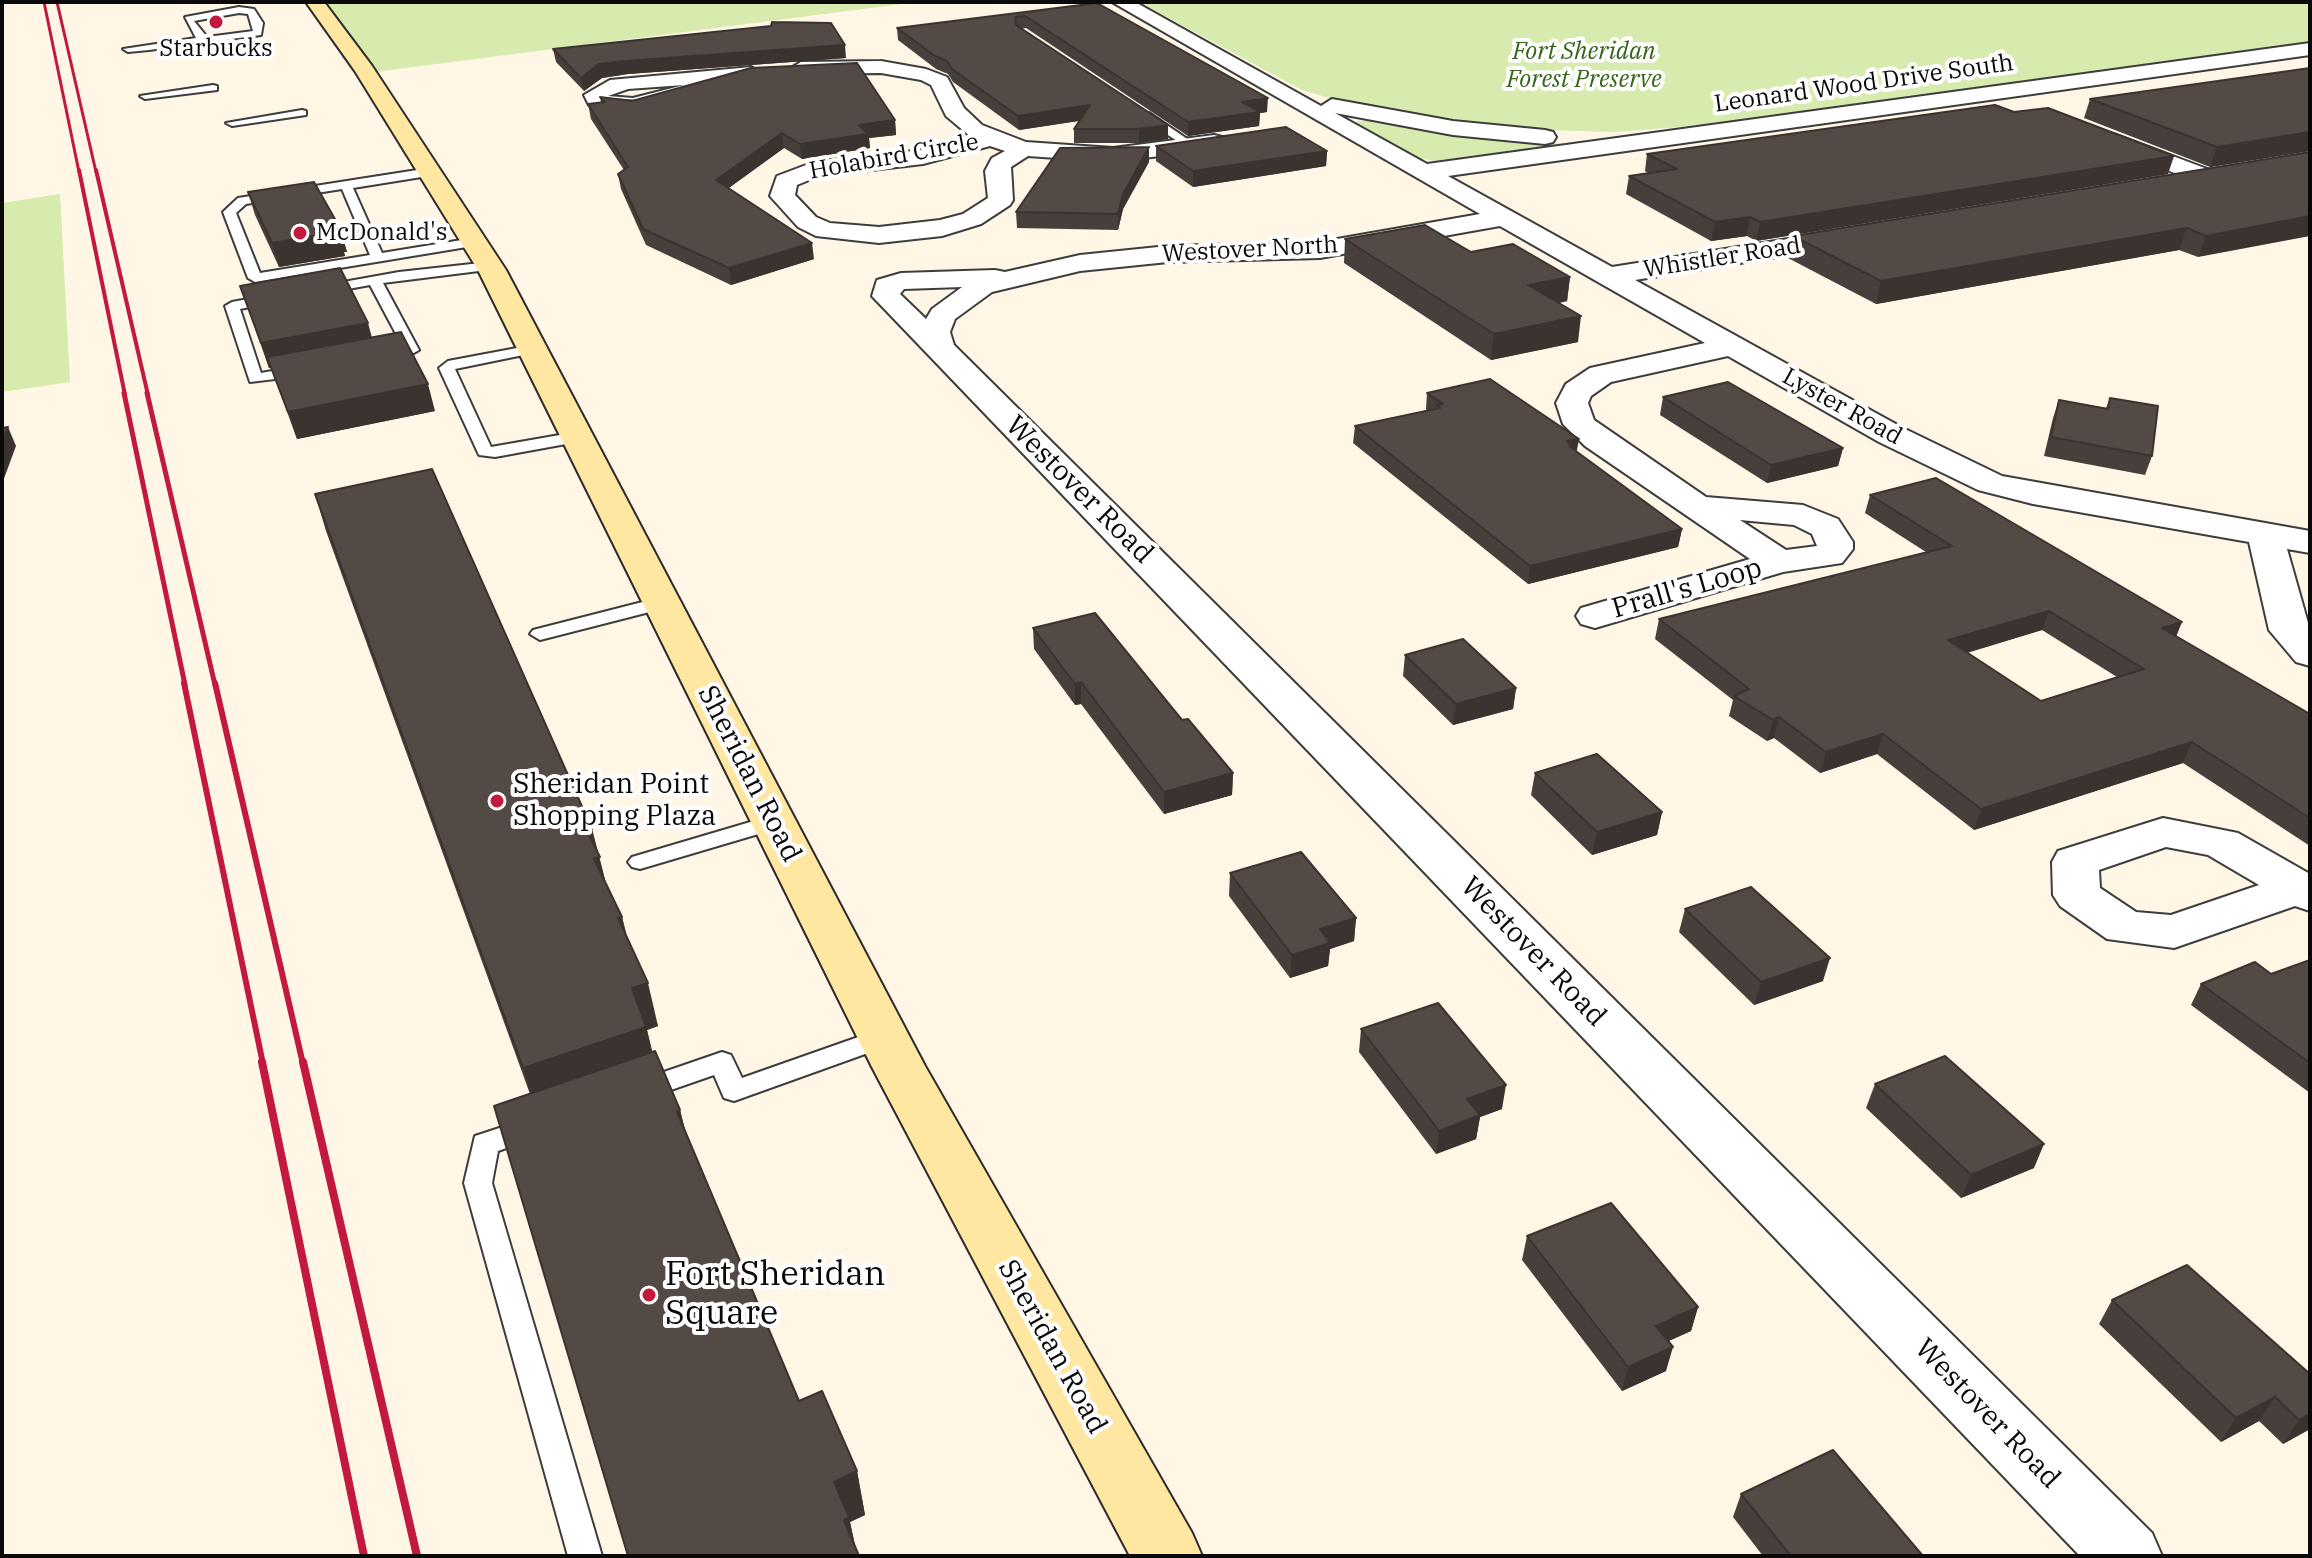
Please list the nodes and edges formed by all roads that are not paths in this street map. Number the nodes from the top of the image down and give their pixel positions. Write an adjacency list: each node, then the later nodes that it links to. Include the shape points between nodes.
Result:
1 (315, 2): 23 (main road, Sheridan Road)
2 (1121, 2): 10 (street, Lyster Road)
3 (206, 40): 3 (lane, via 258,33 258,23 251,11 188,19); 4 (lane)
4 (128, 49)
5 (2310, 49): 8 (street, Leonard Wood Drive South)
6 (751, 73): 6 (street, via 628,83 595,95 606,103 634,105); 18 (street, via 881,67 926,75 940,81 962,121)
7 (213, 88): 9 (lane)
8 (1989, 93): 11 (street); 20 (street, Leonard Wood Drive South)
9 (145, 96)
10 (1289, 96): 15 (street, Lyster Road); 20 (street, via 1453,128)
11 (2032, 110)
12 (1138, 111): 21 (lane)
13 (302, 113): 14 (lane)
14 (232, 123)
15 (1339, 124): 16 (street); 24 (street, Lyster Road)
16 (1300, 130)
17 (2087, 131): 26 (street)
18 (991, 139): 22 (street); 22 (street, Holabird Circle, via 923,157 814,169 786,181 782,196 807,222 825,230 879,235 942,228 993,208 1001,200 1000,163)
19 (1237, 139): 21 (street)
20 (1627, 142): 24 (street, Leonard Wood Drive South)
21 (1190, 145): 22 (street, via 1113,155)
22 (1024, 149)
23 (430, 172): 27 (lane); 31 (main road, Sheridan Road)
24 (1425, 172): 29 (street, Lyster Road)
25 (2238, 173): 26 (street)
26 (2209, 178): 28 (street)
27 (346, 185): 33 (lane); 33 (lane, via 242,201 229,212 255,278)
28 (2162, 186)
29 (1506, 217): 32 (street, Westover North, via 1320,250); 34 (street, Lyster Road)
30 (1882, 232): 34 (street, Whistler Road)
31 (482, 254): 33 (lane); 36 (lane); 39 (main road, Sheridan Road)
32 (1136, 257): 35 (street, Westover Road)
33 (378, 259)
34 (1608, 276): 37 (street, Lyster Road)
35 (1015, 277): 38 (street, Westover Road, via 982,286 942,315 935,332); 38 (street, Westover Road, via 901,281 887,286 886,296)
36 (375, 281): 40 (lane, via 412,350); 41 (lane, via 232,306 255,379)
37 (1731, 346): 43 (street, Prall's Loop, via 1601,375 1577,391 1572,403 1579,424 1597,439); 44 (street, Lyster Road, via 1990,483)
38 (940, 348): 58 (street, Westover Road)
39 (533, 349): 42 (main road, Sheridan Road); 42 (lane, via 447,368 485,451)
40 (365, 358)
41 (318, 367)
42 (577, 437): 47 (main road, Sheridan Road)
43 (1697, 507): 46 (street, Prall's Loop); 46 (street, Prall's Loop, via 1803,516 1825,527 1835,542 1829,555)
44 (2265, 535): 45 (street, Lyster Road); 50 (street, via 2289,630)
45 (2310, 542)
46 (1779, 562): 48 (street, Prall's Loop)
47 (662, 603): 49 (lane); 51 (main road, Sheridan Road)
48 (1595, 616)
49 (540, 634)
50 (2310, 654)
51 (774, 822): 52 (lane); 53 (main road, Sheridan Road)
52 (640, 862)
53 (884, 1037): 54 (lane, via 734,1091 722,1062); 57 (main road, Sheridan Road)
54 (619, 1098)
55 (559, 1118): 56 (lane, via 485,1144 478,1183)
56 (585, 1556)
57 (1167, 1556)
58 (2127, 1556)

